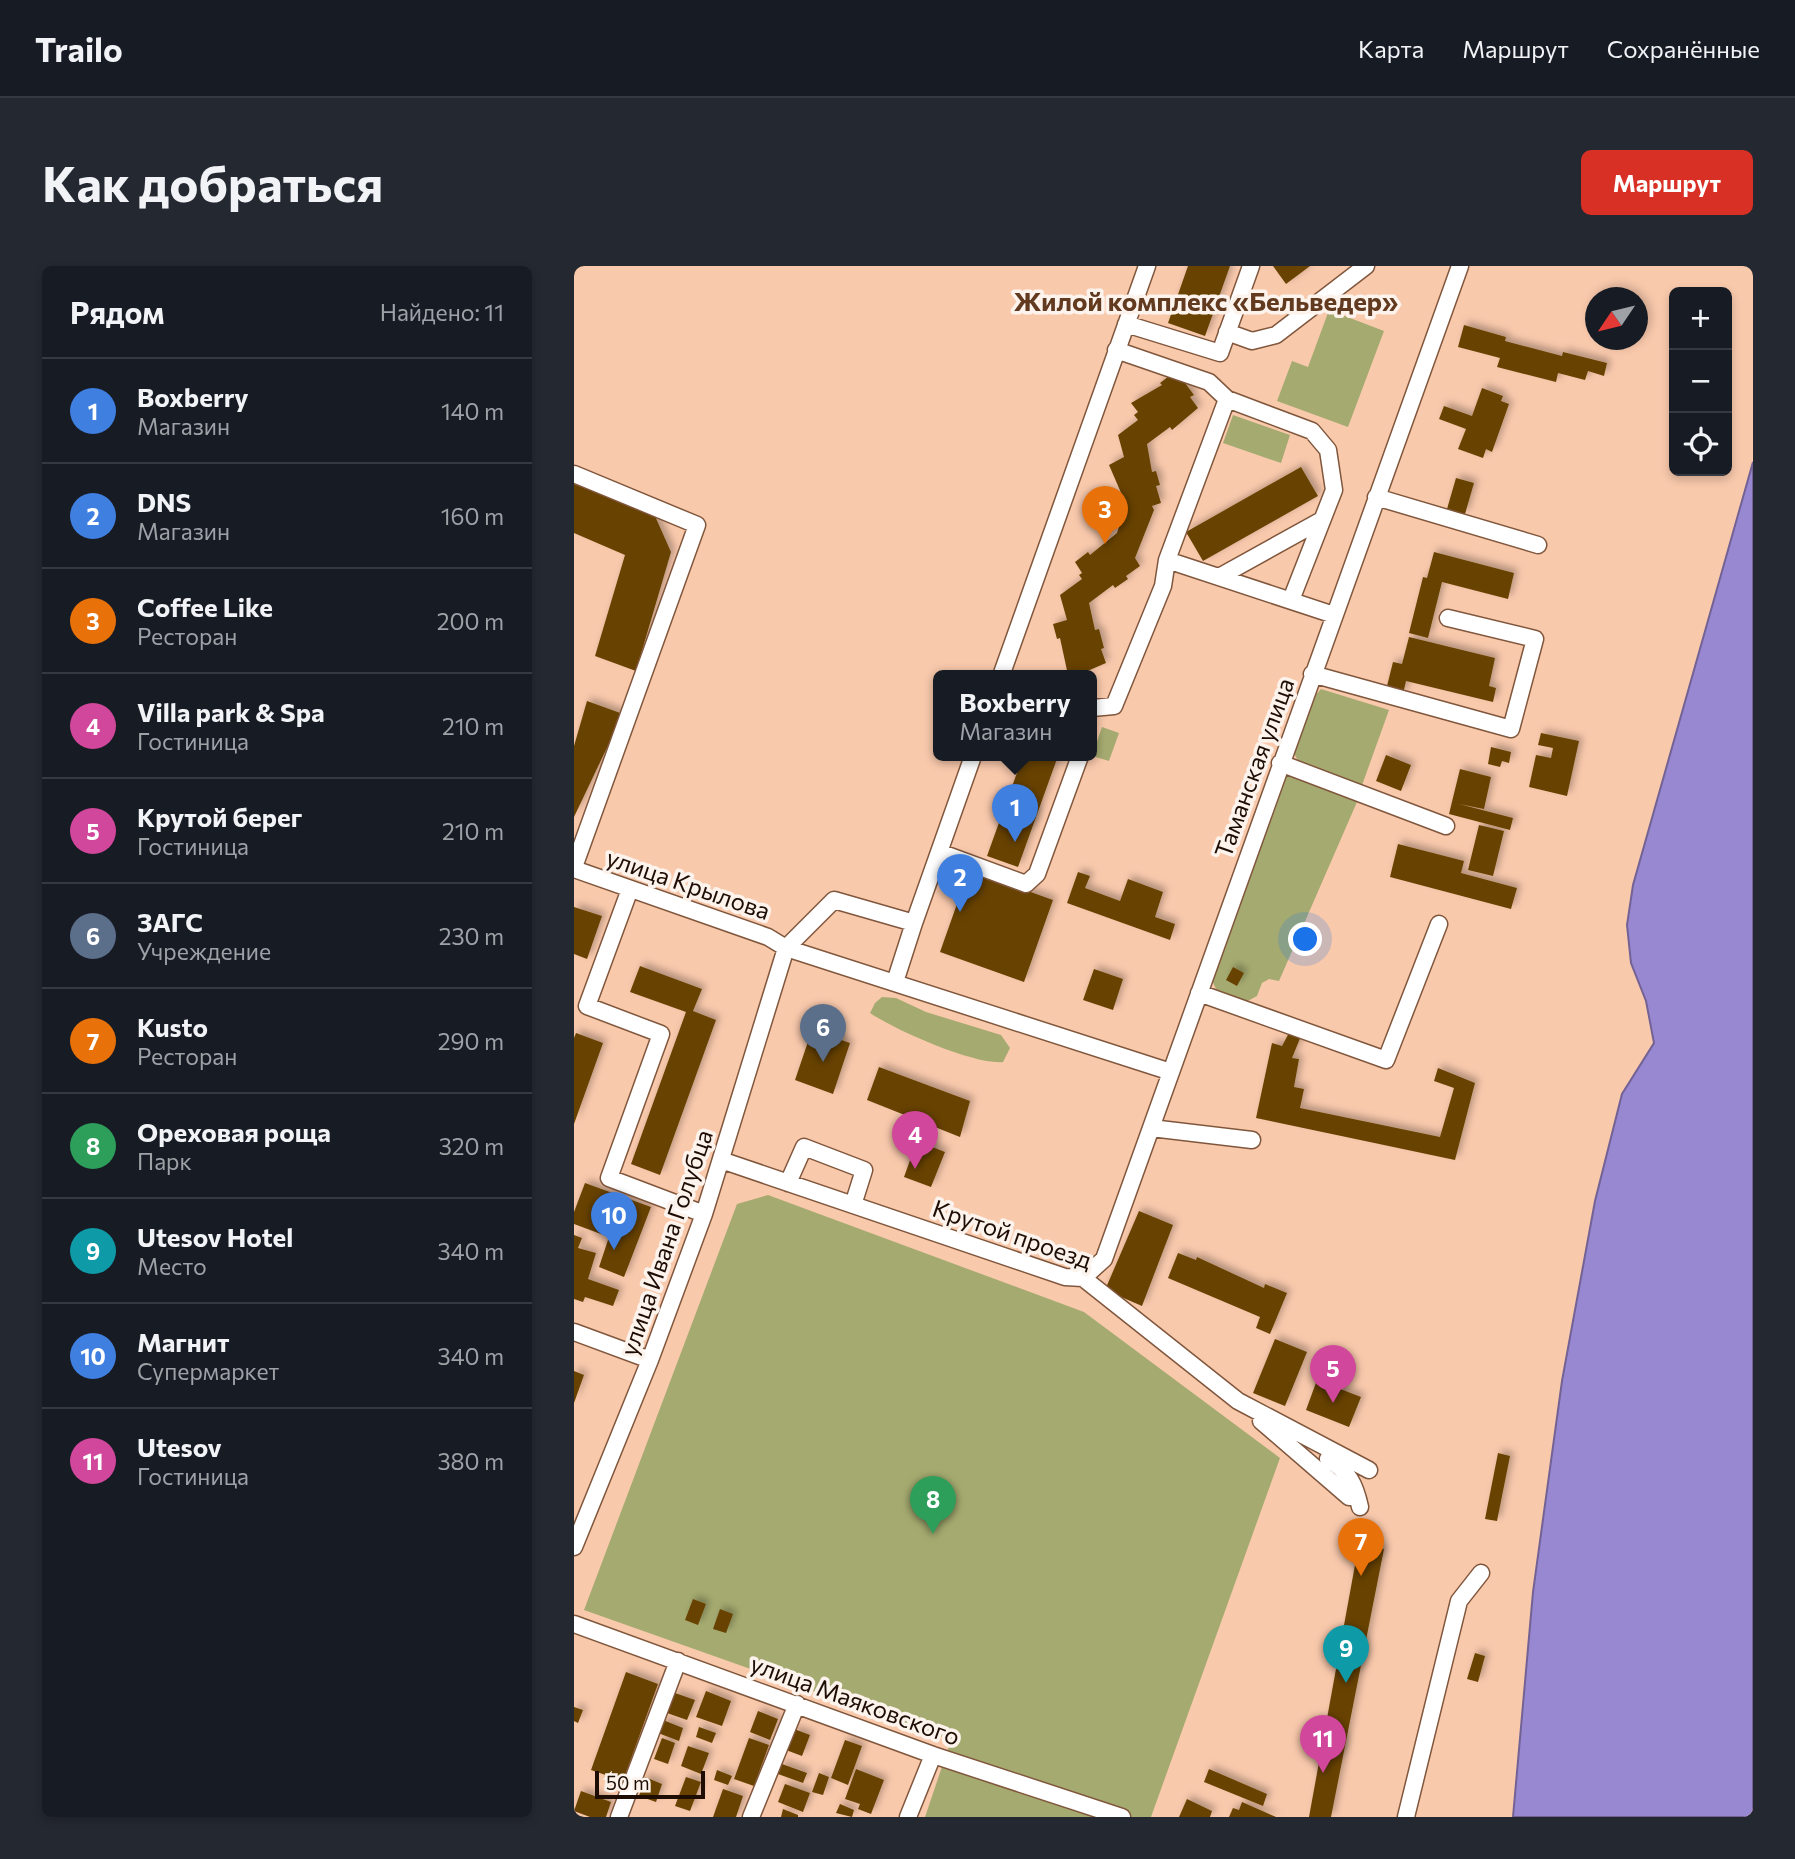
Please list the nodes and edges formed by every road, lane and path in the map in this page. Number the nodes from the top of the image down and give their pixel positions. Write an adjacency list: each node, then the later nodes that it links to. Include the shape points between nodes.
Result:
1 (1147, 266): 5 (street)
2 (1251, 266): 6 (street)
3 (1366, 266): 6 (street, via 1276,335 1252,341)
4 (1460, 266): 10 (street, Таманская улица)
5 (1126, 324): 6 (street, via 1220,353); 7 (street)
6 (1227, 332)
7 (1116, 350): 8 (street, via 1209,382); 18 (street)
8 (1227, 398): 11 (street, via 1312,431 1328,450 1334,490); 13 (street)
9 (574, 474): 26 (street, via 696,525)
10 (1376, 497): 12 (street); 16 (street, Таманская улица)
11 (1320, 521): 14 (street); 15 (street)
12 (1538, 545)
13 (1167, 560): 14 (street); 20 (street, via 1163,586 1114,706)
14 (1219, 577): 15 (street)
15 (1291, 600): 16 (street)
16 (1334, 615): 19 (street, Таманская улица)
17 (1448, 618): 19 (street, via 1535,639 1510,729)
18 (1007, 670)
19 (1312, 674): 23 (street, Таманская улица)
20 (1097, 713)
21 (971, 761): 25 (street)
22 (1078, 761): 25 (street, via 1037,874 1026,884)
23 (1280, 763): 24 (street); 32 (street, Таманская улица)
24 (1446, 826)
25 (939, 852): 28 (street)
26 (574, 868): 27 (street, улица Крылова)
27 (631, 889): 30 (street, улица Крылова, via 768,937); 33 (street)
28 (914, 923): 30 (street, via 834,900); 31 (street)
29 (1439, 924): 32 (street, via 1386,1060)
30 (786, 948): 31 (street, улица Крылова); 37 (street, улица Ивана Голубца)
31 (895, 982): 34 (street, улица Крылова)
32 (1199, 993): 34 (street, Таманская улица)
33 (580, 1004): 40 (street, via 661,1034 609,1178)
34 (1171, 1072): 35 (street, Таманская улица)
35 (1151, 1128): 36 (street); 41 (street, Таманская улица, via 1104,1259)
36 (1252, 1140)
37 (721, 1160): 38 (street, Крутой проезд); 40 (street, улица Ивана Голубца)
38 (788, 1183): 39 (street, Крутой проезд); 39 (street, via 804,1146 864,1170)
39 (853, 1205): 41 (street, Крутой проезд, via 1065,1277)
40 (704, 1214): 43 (street, улица Ивана Голубца)
41 (1083, 1278): 44 (street, Крутой проезд)
42 (574, 1332): 43 (street)
43 (650, 1360): 47 (street, улица Ивана Голубца)
44 (1238, 1401): 45 (street, Крутой проезд); 46 (street)
45 (1369, 1470)
46 (1355, 1502)
47 (574, 1547)
48 (1481, 1573): 57 (street, via 1459,1601)
49 (574, 1624): 50 (street, улица Маяковского)
50 (678, 1661): 51 (street, улица Маяковского); 53 (street)
51 (797, 1704): 52 (street, улица Маяковского); 54 (street)
52 (933, 1755): 55 (street); 56 (street, улица Маяковского)
53 (618, 1817)
54 (751, 1817)
55 (908, 1817)
56 (1122, 1817)
57 (1406, 1817)

